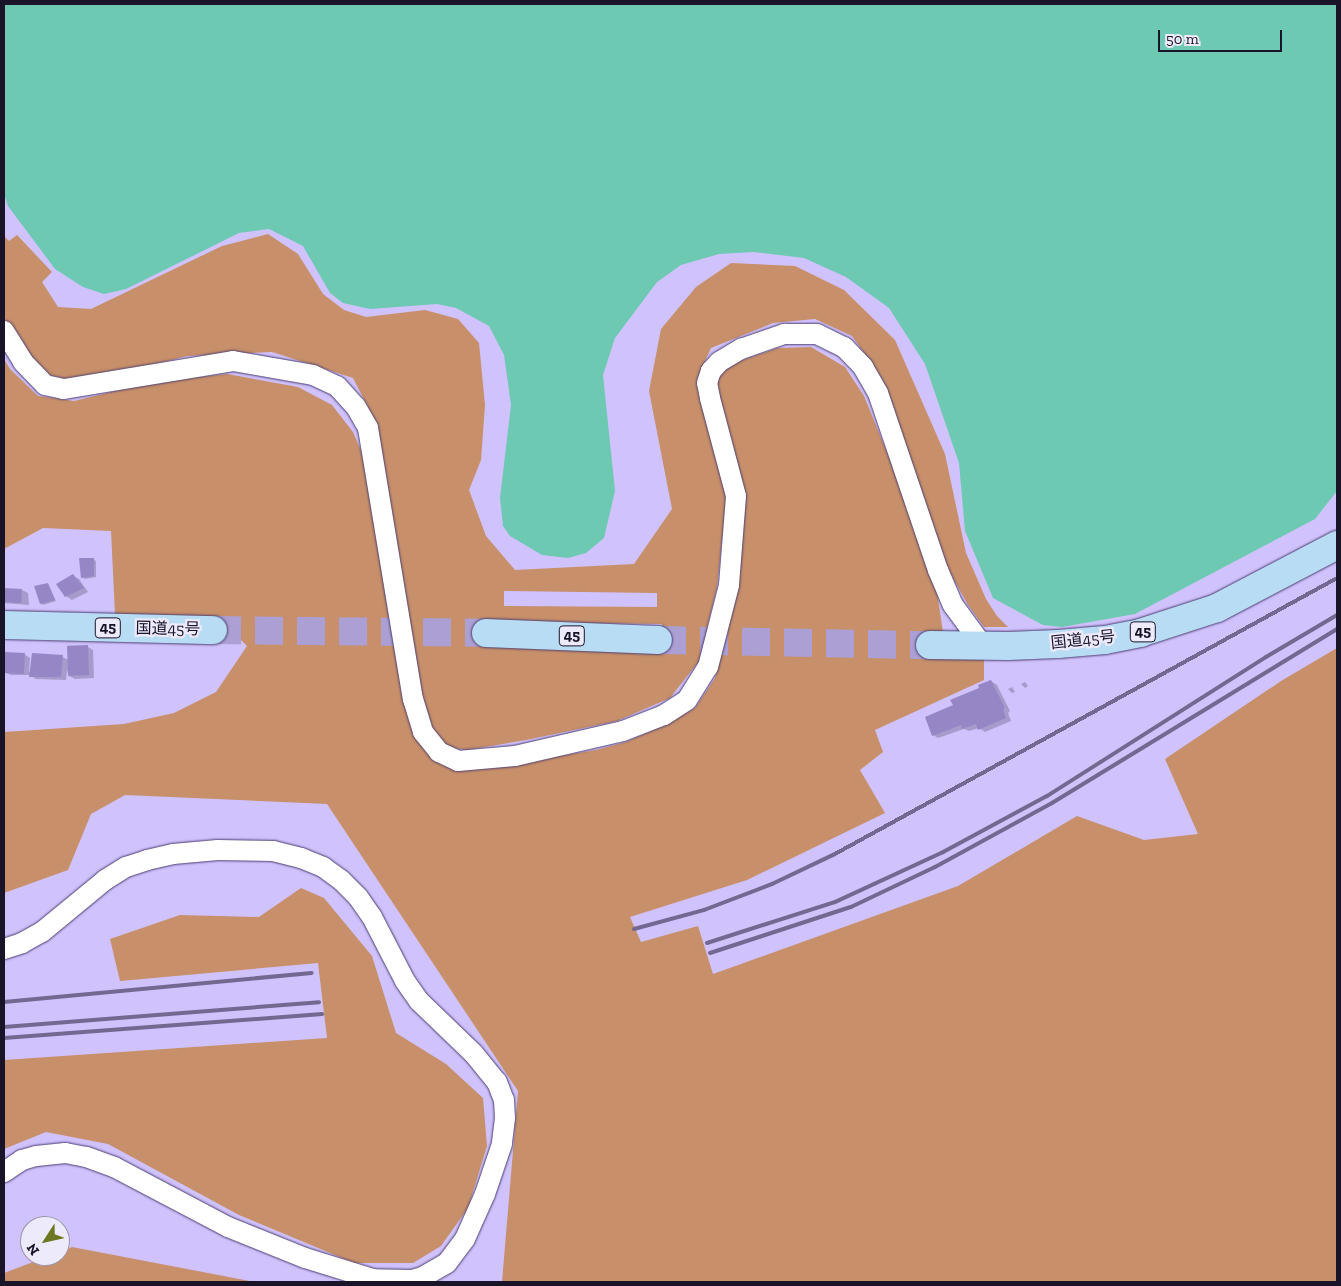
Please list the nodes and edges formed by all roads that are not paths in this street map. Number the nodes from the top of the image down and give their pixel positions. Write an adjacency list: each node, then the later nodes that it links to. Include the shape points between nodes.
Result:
1 (4, 332): 8 (street, via 23,362 45,385 64,389 233,361 313,374 337,386 356,407 368,428 411,690 423,732 439,752 458,761 515,756 623,731 664,715 687,700 708,667 726,594 736,496 710,398 710,371 741,349 784,334 817,334 844,347 863,367 878,393 953,605)
2 (1337, 545): 8 (highway, 国道45号 / 45, via 1217,608 1164,626 1104,640)
3 (4, 625): 4 (highway, 国道45号 / 45)
4 (213, 630)
5 (486, 633): 6 (highway, 45)
6 (658, 640)
7 (930, 645): 8 (highway, 国道45号 / 45)
8 (983, 646)
9 (4, 949): 10 (street, via 42,932 105,880 126,867 147,860 218,850 273,851 301,858 341,880 358,897 419,1001 474,1054 497,1082 504,1100 505,1124 502,1144 485,1194 465,1239 447,1263 424,1277 412,1280 373,1279 296,1255 219,1223 114,1167 86,1157 65,1153 36,1156 22,1160)
10 (4, 1172)

